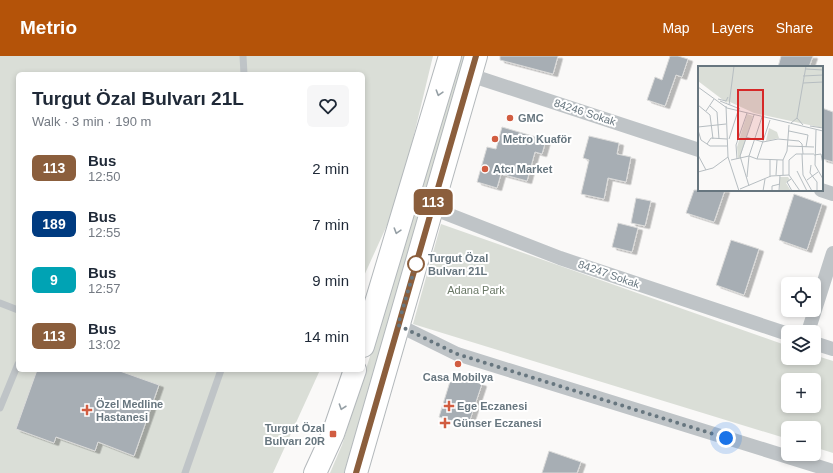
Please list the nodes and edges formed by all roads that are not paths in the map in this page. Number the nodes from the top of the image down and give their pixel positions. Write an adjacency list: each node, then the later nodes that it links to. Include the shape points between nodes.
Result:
1 (243, 56): 4 (lane)
2 (450, 56): 15 (main road, one-way to 15)
3 (473, 66): 5 (street, 84246 Sokak); 8 (main road)
4 (244, 72)
5 (698, 150)
6 (823, 191): 7 (street)
7 (833, 194)
8 (432, 208): 12 (main road); 14 (street, 84247 Sokak, via 560,258)
9 (833, 253): 13 (street)
10 (0, 303): 11 (lane)
11 (16, 309)
12 (398, 325): 22 (street, via 457,354); 25 (main road)
13 (810, 325)
14 (781, 332)
15 (365, 338)
16 (821, 345): 17 (street)
17 (833, 349)
18 (16, 369): 21 (lane)
19 (220, 372): 23 (lane)
20 (354, 372): 24 (main road, one-way to 24, via 333,434)
21 (0, 408)
22 (833, 471)
23 (185, 473)
24 (315, 473)
25 (357, 473)

